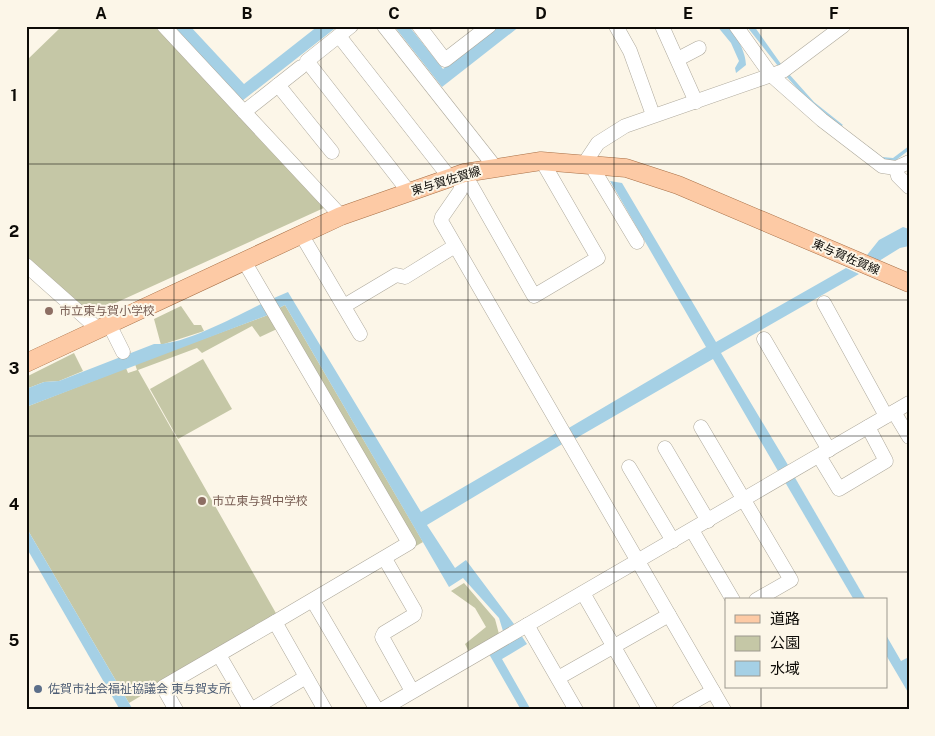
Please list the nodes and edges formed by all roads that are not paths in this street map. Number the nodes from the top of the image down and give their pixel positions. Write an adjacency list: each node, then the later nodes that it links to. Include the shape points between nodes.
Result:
1 (164, 26): 17 (street)
2 (351, 26): 10 (street)
3 (384, 26): 23 (street)
4 (489, 26): 9 (street, via 445,60)
5 (616, 26): 18 (street, via 630,51)
6 (662, 26): 12 (street)
7 (736, 26): 14 (street)
8 (843, 26): 14 (street, via 783,71)
9 (424, 28)
10 (339, 36): 25 (street); 27 (street, via 307,61)
11 (699, 48): 12 (street)
12 (678, 59): 16 (street)
13 (300, 67): 15 (street)
14 (771, 75): 16 (street); 24 (street, via 874,161)
15 (278, 85): 17 (street); 19 (street)
16 (696, 102): 18 (street)
17 (244, 112): 28 (street)
18 (652, 115): 22 (street, via 624,126 598,143)
19 (332, 152)
20 (542, 162): 22 (main road, 東与賀佐賀線); 23 (main road, 東与賀佐賀線); 25 (street, via 598,258 534,296)
21 (909, 162): 24 (street)
22 (589, 164): 30 (street); 34 (main road, 東与賀佐賀線, via 626,168 678,185)
23 (495, 167): 25 (main road, 東与賀佐賀線)
24 (896, 168): 26 (street, via 898,176)
25 (457, 176): 27 (main road, 東与賀佐賀線); 31 (street, via 460,192 441,222)
26 (909, 187)
27 (409, 192): 28 (main road, 東与賀佐賀線)
28 (341, 216): 29 (main road, 東与賀佐賀線)
29 (302, 234): 32 (main road, 東与賀佐賀線); 36 (street)
30 (637, 242)
31 (455, 246): 36 (street, via 405,277 396,275); 55 (street)
32 (244, 261): 37 (main road, 東与賀佐賀線); 54 (street, via 408,538 406,547)
33 (26, 266): 37 (street)
34 (909, 283)
35 (824, 303): 43 (street)
36 (344, 306): 38 (street)
37 (104, 327): 40 (street); 41 (main road, 東与賀佐賀線)
38 (360, 334)
39 (764, 339): 48 (street)
40 (123, 352)
41 (26, 363)
42 (909, 404): 43 (street)
43 (890, 414): 45 (street); 46 (street)
44 (701, 427): 50 (street)
45 (868, 427): 48 (street); 48 (street, via 886,461 839,489)
46 (909, 437)
47 (665, 448): 51 (street)
48 (824, 453): 50 (street)
49 (629, 467): 53 (street)
50 (745, 500): 51 (street); 58 (street, via 791,580)
51 (708, 521): 52 (street)
52 (692, 530): 53 (street); 57 (street)
53 (673, 541): 55 (street)
54 (385, 559): 59 (street); 67 (street, via 415,611 414,615 382,637)
55 (638, 562): 56 (street); 60 (street)
56 (582, 593): 62 (street); 63 (street)
57 (732, 598)
58 (760, 598)
59 (313, 601): 61 (street); 72 (street)
60 (669, 615): 63 (street); 68 (street)
61 (275, 622): 64 (street); 65 (street)
62 (527, 625): 66 (street); 67 (street)
63 (614, 646): 66 (street); 74 (street)
64 (219, 655): 69 (street, via 163,687); 70 (street)
65 (306, 677): 70 (street); 71 (street)
66 (558, 678): 73 (street)
67 (412, 691): 72 (street)
68 (713, 691): 75 (street); 76 (street)
69 (176, 710)
70 (251, 710)
71 (325, 710)
72 (379, 710)
73 (576, 710)
74 (650, 710)
75 (679, 710)
76 (724, 710)

